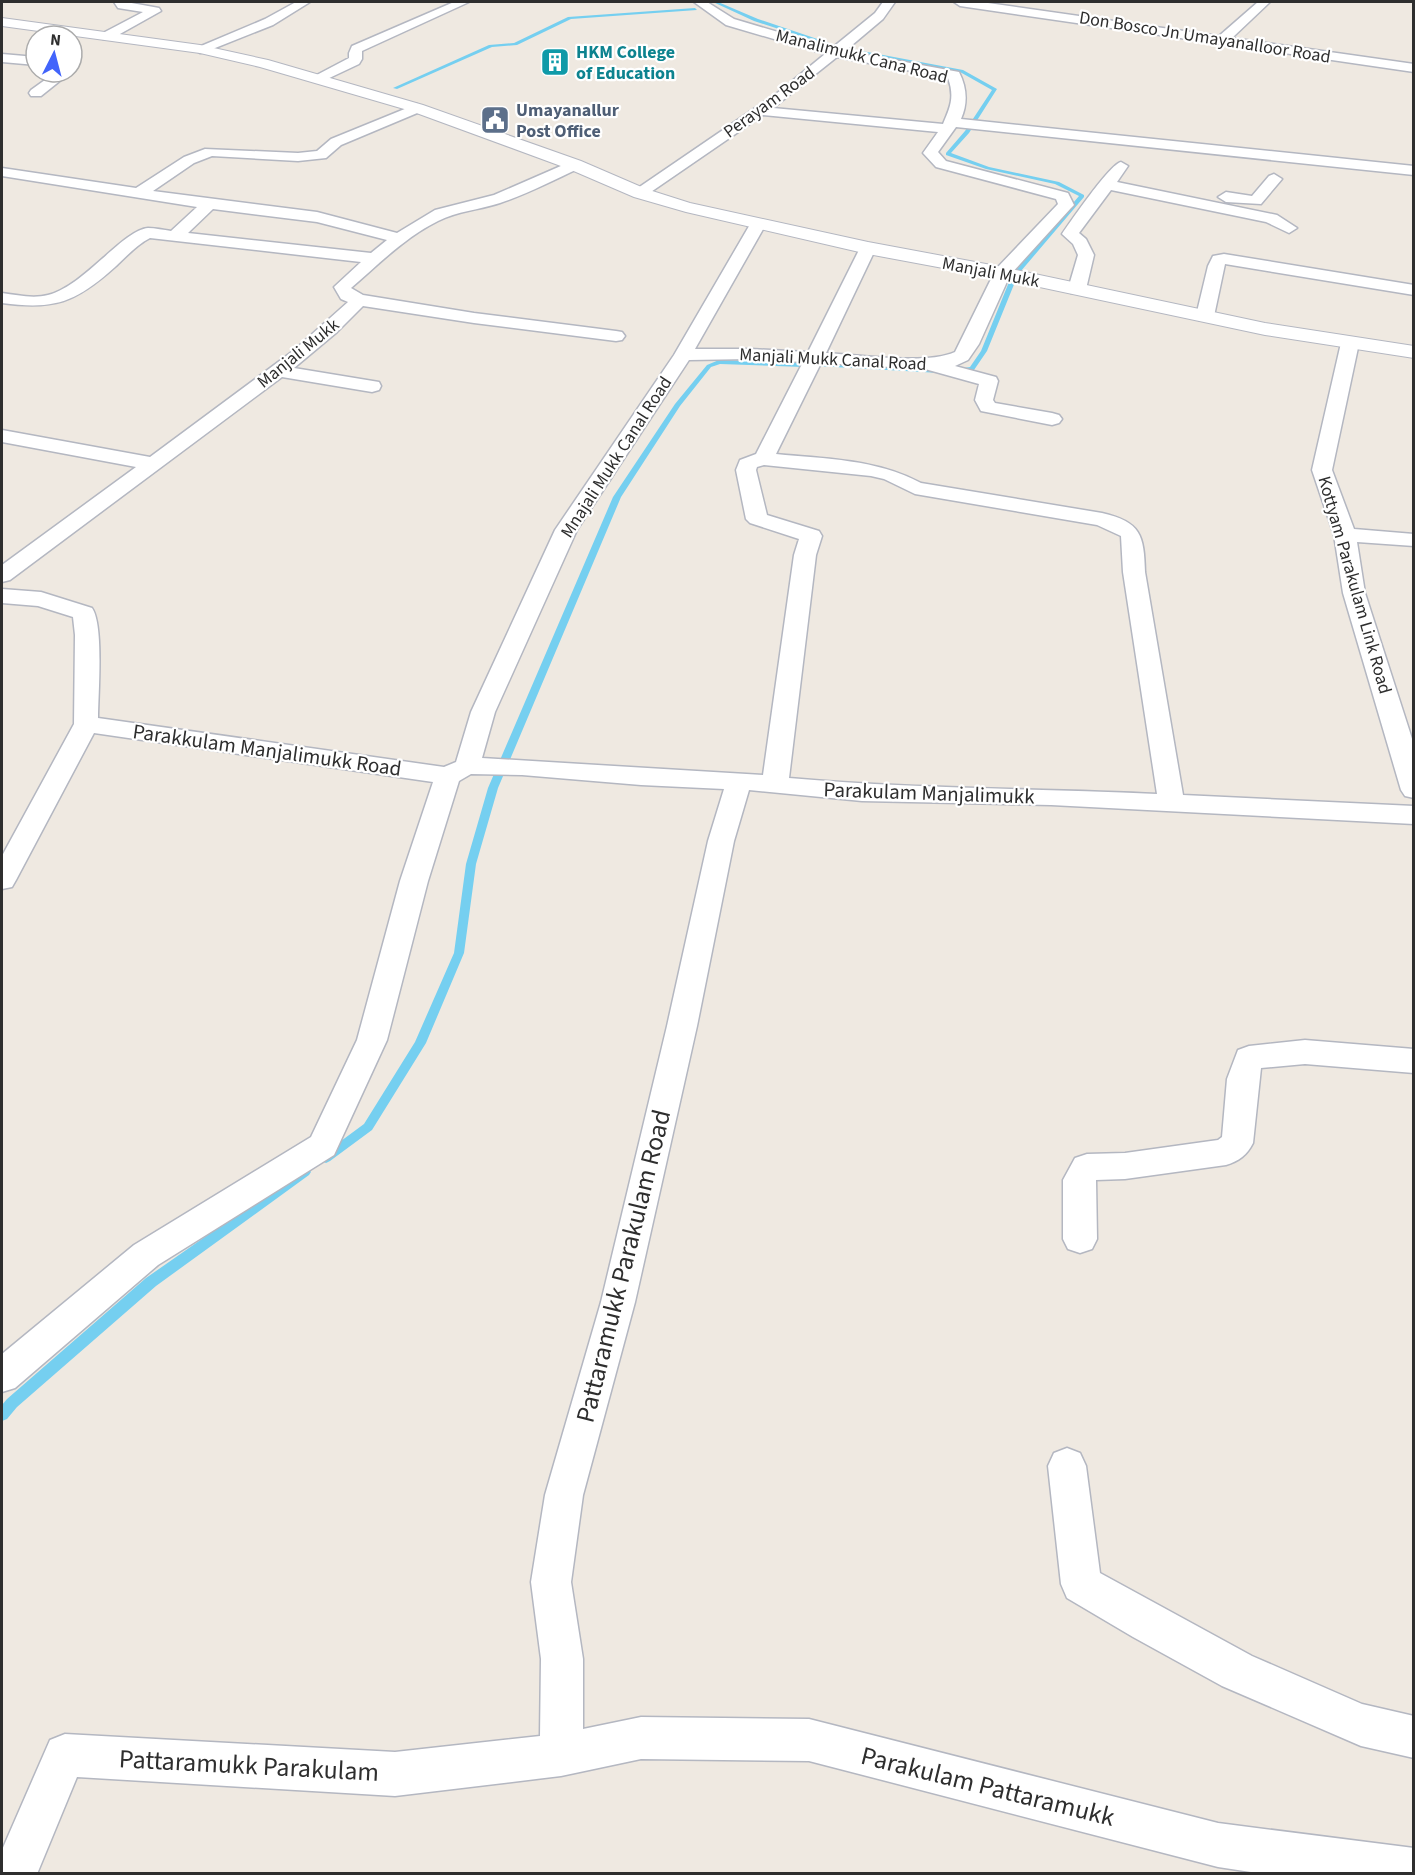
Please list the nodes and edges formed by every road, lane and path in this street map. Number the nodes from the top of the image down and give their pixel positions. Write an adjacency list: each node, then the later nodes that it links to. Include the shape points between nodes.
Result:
1 (120, 2): 9 (street, via 155,11)
2 (304, 2): 11 (street, via 269,22)
3 (463, 2): 16 (street, via 363,46 355,53 354,61)
4 (700, 2): 12 (street, Manalimukk Cana Road, via 730,22)
5 (889, 2): 12 (street, Perayam Road, via 879,16)
6 (960, 2): 10 (street, Don Bosco Jn Umayanalloor Road)
7 (1264, 2): 10 (street)
8 (2, 22): 9 (street, Manjali Mukk)
9 (107, 36): 11 (street, Manjali Mukk)
10 (1221, 41): 15 (street, Don Bosco Jn Umayanalloor Road)
11 (200, 49): 16 (street, Manjali Mukk)
12 (835, 53): 20 (street, Perayam Road); 21 (street, Manalimukk Cana Road, via 954,75 961,88 959,111)
13 (2, 58): 14 (street)
14 (24, 60)
15 (1413, 68)
16 (318, 78): 19 (street, Manjali Mukk)
17 (48, 84): 18 (street)
18 (36, 93)
19 (417, 108): 22 (street, Manjali Mukk); 28 (street, via 336,142 321,154 198,155)
20 (760, 111): 21 (street); 29 (street, Perayam Road)
21 (949, 126): 24 (street); 38 (street, Manalimukk Cana Road, via 930,153 941,164 1063,196 1066,205)
22 (575, 165): 29 (street, Manjali Mukk); 35 (street, Manjali Mukk, via 499,198 432,217)
23 (1121, 166): 27 (street)
24 (1413, 171)
25 (2, 172): 28 (street)
26 (1274, 179): 31 (street, via 1256,201 1227,196)
27 (1106, 184): 31 (street); 39 (street, via 1070,234 1080,242 1086,255)
28 (141, 192): 30 (street)
29 (640, 193): 32 (street, Manjali Mukk)
30 (209, 204): 34 (street); 35 (street, via 317,217)
31 (1217, 207): 33 (street, via 1271,218)
32 (759, 224): 36 (street, Manjali Mukk); 47 (street, Mnajali Mukk Canal Road)
33 (1289, 228)
34 (176, 235): 37 (street); 41 (street, via 148,233 135,238 117,257 65,296 35,302)
35 (399, 238): 37 (street, Manjali Mukk)
36 (868, 248): 38 (street, Manjali Mukk); 48 (street)
37 (377, 259): 42 (street, Manjali Mukk, via 342,287 347,295)
38 (1002, 273): 39 (street, Manjali Mukk); 49 (street, Manjali Mukk Canal Road, via 962,356)
39 (1077, 289): 43 (street, Manjali Mukk)
40 (1413, 291): 43 (street, via 1224,259 1216,266)
41 (2, 298)
42 (359, 300): 44 (street); 50 (street, Manjali Mukk)
43 (1205, 316): 45 (street, Manjali Mukk)
44 (616, 336)
45 (1350, 343): 46 (street, Manjali Mukk); 56 (street, Kottyam Parakulam Link Road, via 1322,470)
46 (1413, 352)
47 (683, 355): 48 (street, Manjali Mukk Canal Road); 61 (street, Mnajali Mukk Canal Road, via 566,530 483,712)
48 (813, 357): 49 (street, Manjali Mukk Canal Road); 54 (street)
49 (928, 364): 52 (street, via 989,381 984,400 988,407)
50 (277, 371): 51 (street); 55 (street, Manjali Mukk)
51 (372, 386)
52 (1052, 419)
53 (2, 436): 55 (street)
54 (764, 459): 63 (street, via 753,460 746,470 757,519 811,536 805,555); 65 (street, via 871,470 915,488 1102,519 1126,527 1132,535 1134,572)
55 (154, 464): 58 (street, Manjali Mukk)
56 (1344, 536): 57 (street); 64 (street, Kottyam Parakulam Link Road, via 1354,593)
57 (1413, 540)
58 (2, 575)
59 (2, 596): 60 (street, via 41,599 84,613)
60 (86, 724): 61 (street, Parakkulam Manjalimukk Road); 67 (street)
61 (466, 769): 62 (street, Parakulam Manjalimukk, via 522,767); 70 (street, Mnajali Mukk Canal Road, via 414,881 372,1040 323,1146 146,1255)
62 (739, 781): 63 (street, Parakulam Manjalimukk); 73 (street, Pattaramukk Parakulam Road, via 721,842 618,1302 564,1495 551,1582 562,1659)
63 (775, 785): 65 (street, Parakulam Manjalimukk, via 862,793)
64 (1413, 790)
65 (1170, 803): 66 (street, Parakulam Manjalimukk)
66 (1413, 815)
67 (2, 880)
68 (1413, 1061): 69 (street, via 1305,1052 1249,1058 1243,1079 1237,1143 1226,1152 1125,1166 1087,1167 1079,1180)
69 (1080, 1239)
70 (2, 1376)
71 (1067, 1466): 72 (street, via 1081,1584 1237,1671 1361,1725)
72 (1413, 1737)
73 (561, 1755): 74 (street, Parakulam Pattaramukk, via 641,1738 809,1740 1218,1845); 75 (street, Pattaramukk Parakulam, via 395,1774 64,1755)
74 (1413, 1871)
75 (14, 1874)

